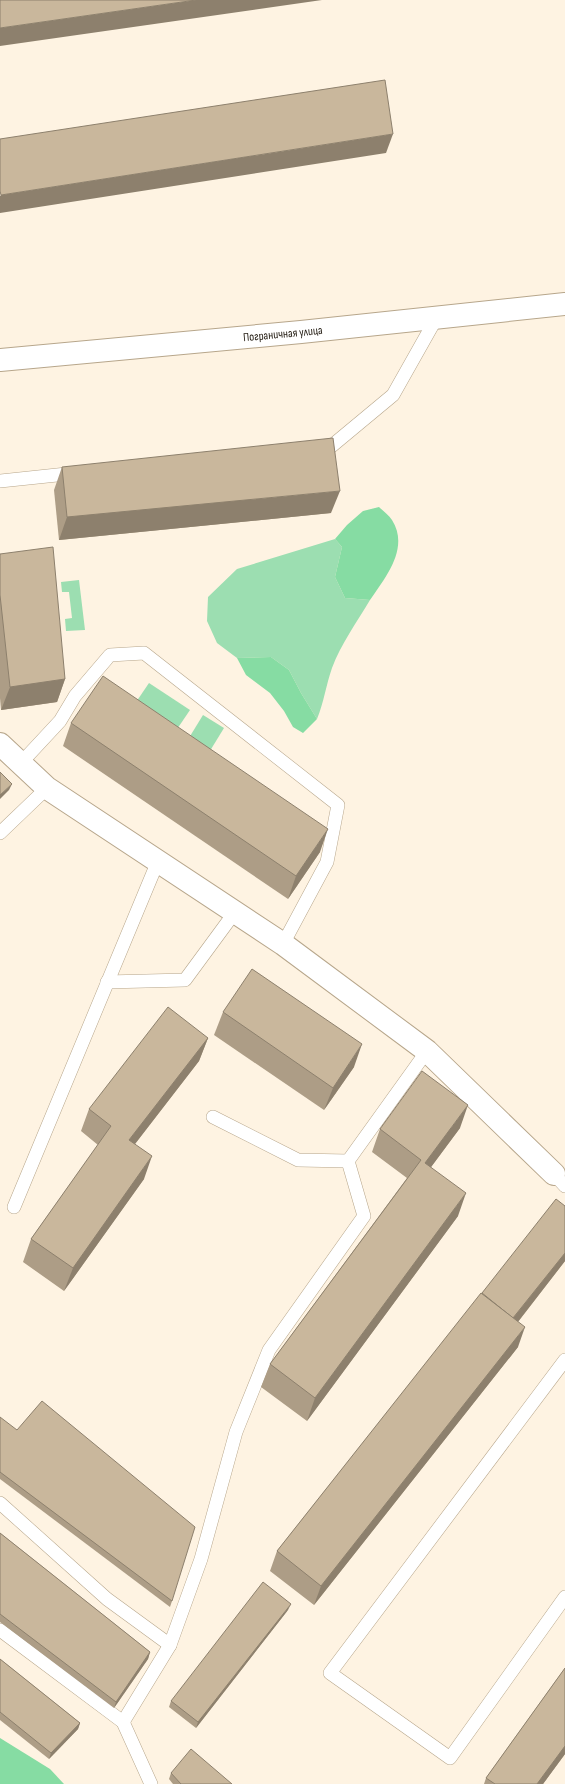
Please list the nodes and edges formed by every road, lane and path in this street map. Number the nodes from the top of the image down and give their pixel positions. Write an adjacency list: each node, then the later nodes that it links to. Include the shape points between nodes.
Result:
1 (565, 304): 2 (street, Пограничная улица)
2 (437, 317): 3 (street, Пограничная улица); 4 (lane, via 393,395 328,449)
3 (0, 360)
4 (305, 451)
5 (86, 472): 6 (lane)
6 (0, 481)
7 (0, 744): 8 (street)
8 (21, 763): 9 (street); 13 (lane, via 60,721 75,696 110,656 144,653 338,805 327,862)
9 (47, 788): 10 (lane); 11 (street)
10 (0, 833)
11 (158, 861): 12 (street); 14 (lane)
12 (235, 912): 13 (street); 14 (lane, via 185,980)
13 (283, 944): 15 (street)
14 (107, 982): 19 (lane)
15 (427, 1051): 17 (lane); 18 (street)
16 (213, 1117): 17 (lane, via 298,1160)
17 (348, 1161): 24 (lane, via 364,1216 269,1350 236,1432 201,1559)
18 (560, 1180)
19 (14, 1207)
20 (565, 1360): 22 (lane, via 330,1673 450,1758)
21 (0, 1504): 24 (lane, via 107,1599)
22 (565, 1597)
23 (0, 1630): 25 (lane)
24 (170, 1645): 25 (lane)
25 (123, 1722): 26 (lane)
26 (151, 1784)

